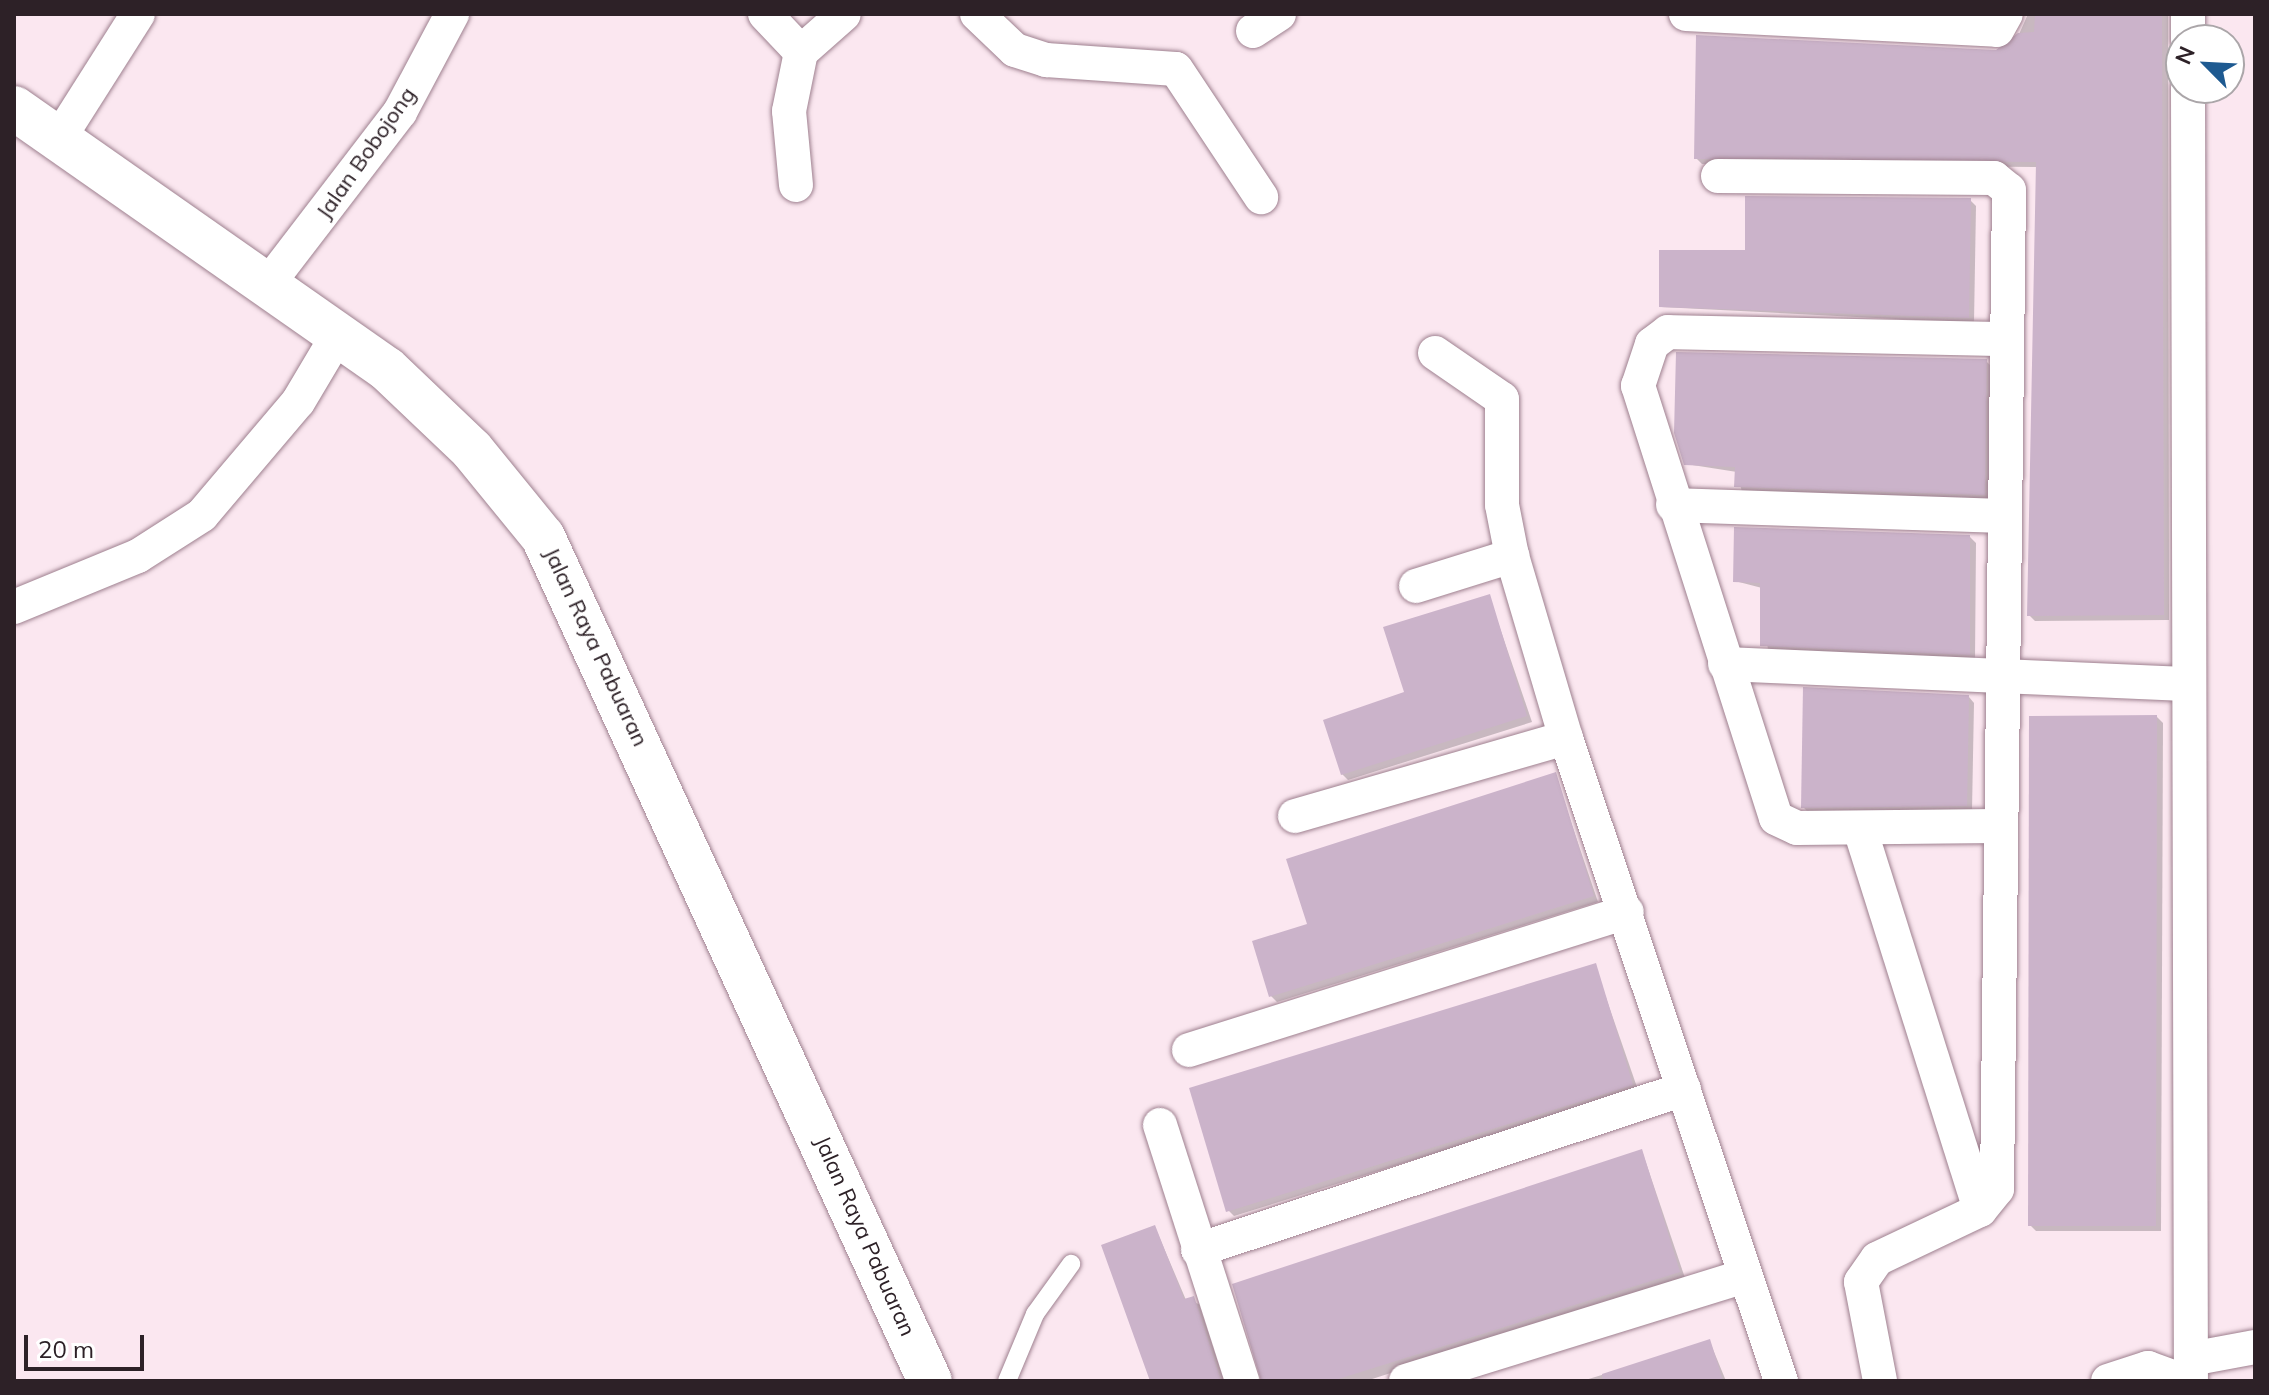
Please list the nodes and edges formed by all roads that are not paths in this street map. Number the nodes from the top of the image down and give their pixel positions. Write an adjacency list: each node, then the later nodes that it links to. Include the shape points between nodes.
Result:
1 (138, 14): 11 (street)
2 (452, 14): 15 (street, Jalan Bobojong, via 400,112)
3 (765, 14): 8 (street)
4 (844, 14): 8 (street)
5 (977, 14): 14 (street, via 1015,50 1046,60 1176,69)
6 (1686, 14): 7 (street, via 1997,30)
7 (2006, 14)
8 (801, 52): 13 (street, via 789,111)
9 (2188, 104): 26 (street)
10 (14, 108): 11 (street, Jalan Raya Pabuaran)
11 (58, 140): 15 (street, Jalan Raya Pabuaran)
12 (1718, 176): 17 (street, via 1999,179 2009,190)
13 (796, 185)
14 (1261, 197)
15 (268, 284): 16 (street, Jalan Raya Pabuaran)
16 (339, 333): 23 (street, via 298,402 202,515 138,556); 40 (street, Jalan Raya Pabuaran, via 472,450 543,537 568,580)
17 (2005, 339): 19 (street, via 1668,332 1639,372 1638,397); 20 (street)
18 (1435, 353): 21 (street, via 1502,399 1502,505)
19 (1673, 505): 20 (street); 24 (street)
20 (2002, 516): 25 (street)
21 (1512, 556): 22 (street); 27 (street)
22 (1416, 586)
23 (14, 607)
24 (1725, 664): 25 (street); 30 (street, via 1776,818 1797,828)
25 (2002, 673): 26 (street); 29 (street)
26 (2186, 684): 39 (street)
27 (1566, 738): 28 (street); 31 (street)
28 (1295, 816)
29 (1997, 826): 30 (street); 35 (street, via 1998,1176 1994,1197)
30 (1860, 829): 35 (street)
31 (1627, 912): 32 (street); 33 (street)
32 (1189, 1050)
33 (1684, 1089): 36 (street); 38 (street)
34 (1160, 1125): 36 (street)
35 (1980, 1210): 45 (street, via 1877,1259 1861,1282)
36 (1198, 1250): 42 (street)
37 (1071, 1264): 41 (lane, via 1035,1314)
38 (1743, 1277): 43 (street); 44 (street)
39 (2210, 1363): 46 (street, via 2148,1368)
40 (930, 1381)
41 (1007, 1381)
42 (1242, 1381)
43 (1406, 1381)
44 (1781, 1381)
45 (1880, 1381)
46 (2108, 1381)

